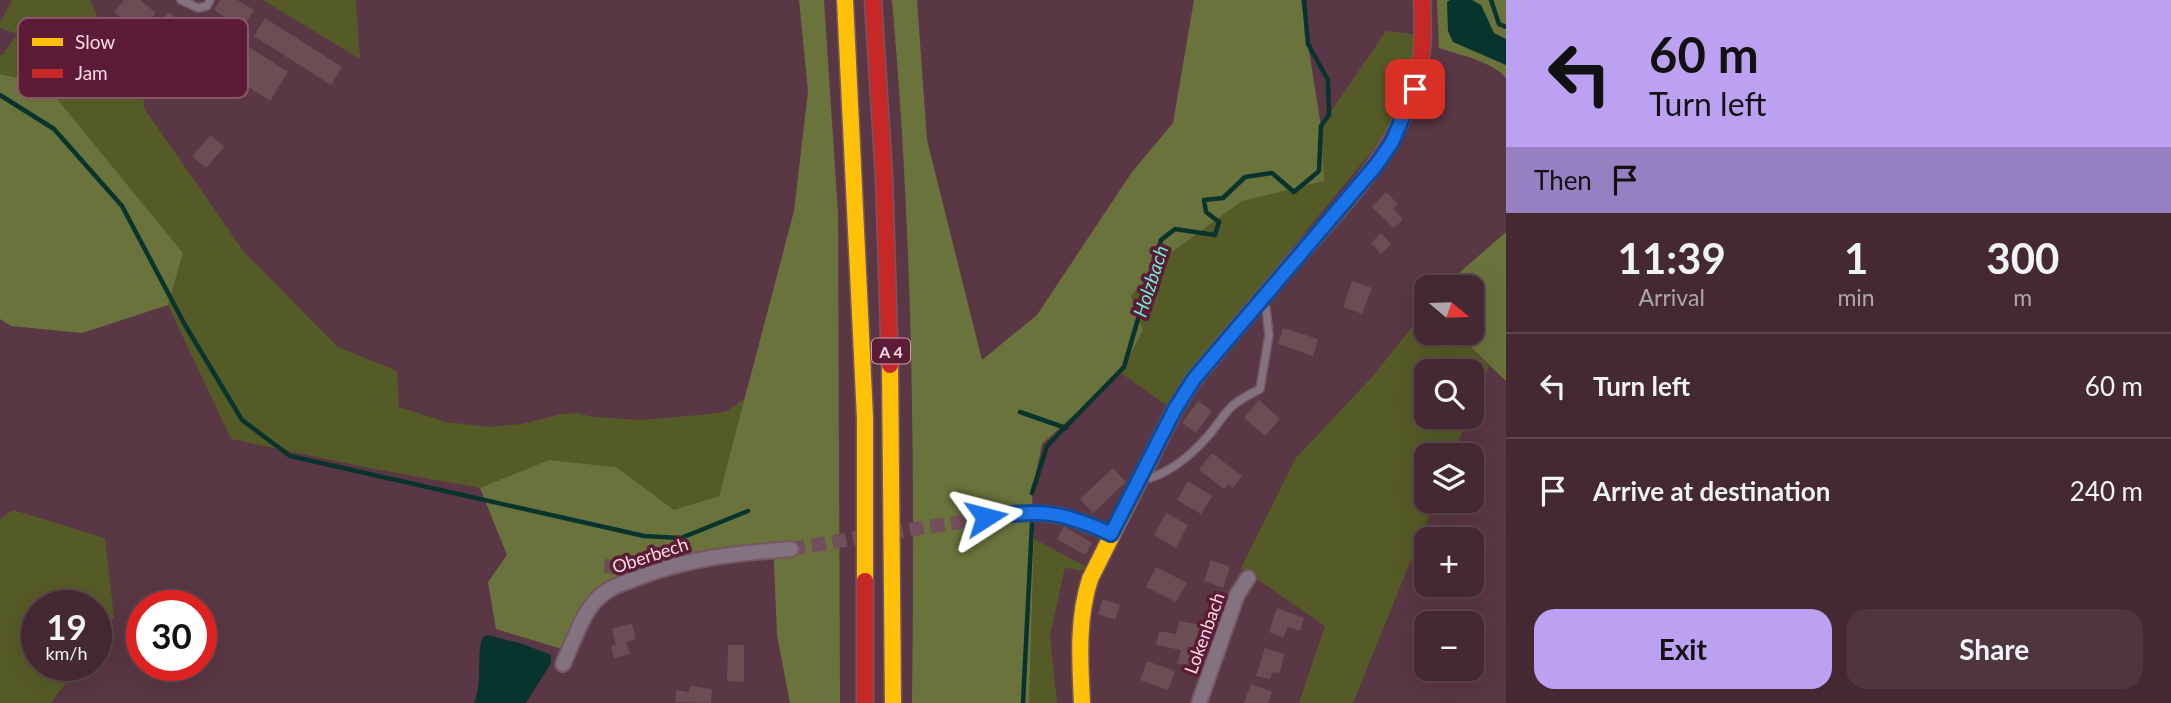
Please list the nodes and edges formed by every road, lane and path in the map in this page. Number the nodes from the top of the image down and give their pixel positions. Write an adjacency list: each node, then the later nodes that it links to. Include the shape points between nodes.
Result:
1 (181, 0): 2 (lane, via 198,8)
2 (210, 0)
3 (845, 0): 13 (main road, A 4, via 865,418)
4 (873, 0): 14 (main road, A 4, via 889,285)
5 (1422, 0): 6 (main road, via 1422,51 1415,89 1392,142)
6 (1258, 302): 7 (main road, via 1194,379); 7 (lane, via 1266,308 1269,335 1261,389 1231,408 1180,462 1150,478)
7 (1142, 474): 9 (main road)
8 (986, 517): 9 (street, via 1058,513)
9 (1111, 534): 15 (main road, via 1090,579 1080,617)
10 (791, 549): 12 (street, Oberbech, via 695,560 608,589 588,611)
11 (1248, 578): 16 (street, Lokenbach, via 1237,595)
12 (563, 664)
13 (865, 703)
14 (893, 703)
15 (1082, 703)
16 (1199, 703)

